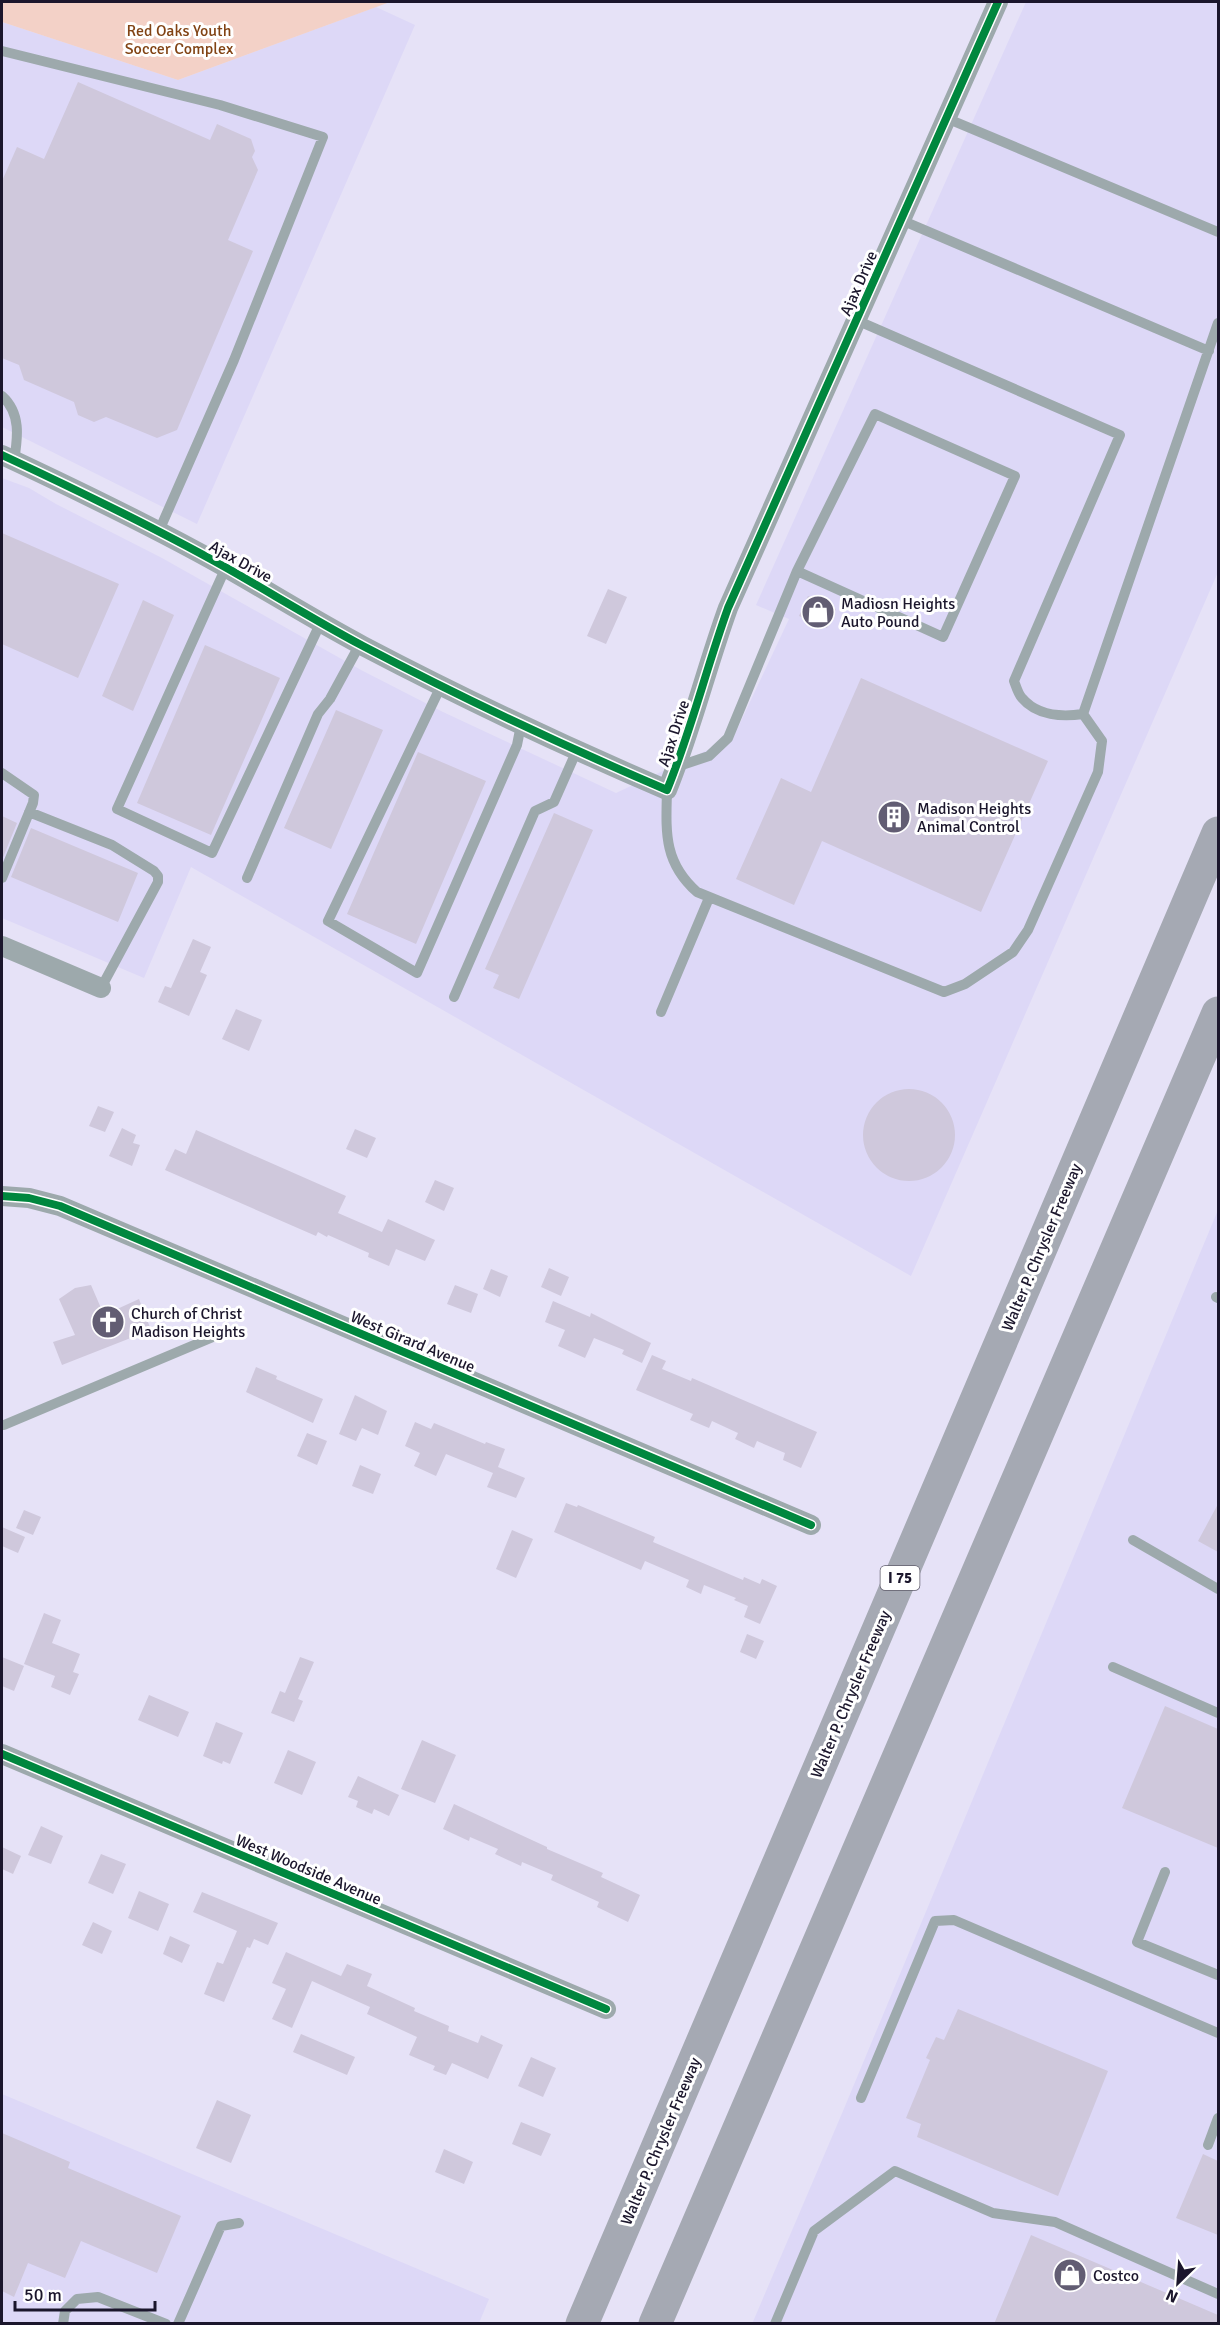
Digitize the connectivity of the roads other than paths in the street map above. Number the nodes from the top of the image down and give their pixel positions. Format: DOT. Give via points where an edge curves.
graph roads {
  1 [pos="999,2"];
  2 [pos="2,51"];
  3 [pos="946,118"];
  4 [pos="901,220"];
  5 [pos="1218,232"];
  6 [pos="856,320"];
  7 [pos="1218,323"];
  8 [pos="1209,351"];
  9 [pos="2,396"];
  10 [pos="5,458"];
  11 [pos="159,531"];
  12 [pos="226,567"];
  13 [pos="797,571"];
  14 [pos="321,622"];
  15 [pos="360,644"];
  16 [pos="441,686"];
  17 [pos="1083,714"];
  18 [pos="521,724"];
  19 [pos="577,750"];
  20 [pos="676,767"];
  21 [pos="2,773"];
  22 [pos="667,790"];
  23 [pos="29,812"];
  24 [pos="1218,833"];
  25 [pos="2,878"];
  26 [pos="247,878"];
  27 [pos="709,898"];
  28 [pos="2,946"];
  29 [pos="102,988"];
  30 [pos="454,997"];
  31 [pos="661,1012"];
  32 [pos="1218,1013"];
  33 [pos="2,1196"];
  34 [pos="213,1337"];
  35 [pos="4,1425"];
  36 [pos="811,1525"];
  37 [pos="1133,1540"];
  38 [pos="1218,1588"];
  39 [pos="1113,1667"];
  40 [pos="1218,1713"];
  41 [pos="2,1754"];
  42 [pos="1165,1872"];
  43 [pos="1218,1975"];
  44 [pos="606,2009"];
  45 [pos="1218,2033"];
  46 [pos="861,2098"];
  47 [pos="1218,2118"];
  48 [pos="1208,2145"];
  49 [pos="239,2223"];
  50 [pos="1218,2294"];
  51 [pos="63,2324"];
  52 [pos="166,2324"];
  53 [pos="178,2324"];
  54 [pos="582,2324"];
  55 [pos="655,2324"];
  56 [pos="775,2324"];
  1 -- 3 [label="street, Ajax Drive"];
  2 -- 11 [label="lane" via="220,105 323,137 234,360"];
  3 -- 4 [label="street, Ajax Drive"];
  3 -- 5 [label="lane"];
  4 -- 6 [label="street, Ajax Drive"];
  4 -- 8 [label="lane"];
  6 -- 17 [label="lane" via="1120,435 1014,681 1021,698 1036,709 1061,717"];
  6 -- 20 [label="street, Ajax Drive" via="728,608"];
  7 -- 8 [label="lane"];
  8 -- 17 [label="lane"];
  9 -- 10 [label="lane" via="9,402 17,422 18,440"];
  10 -- 11 [label="street, Ajax Drive"];
  11 -- 12 [label="street, Ajax Drive"];
  12 -- 14 [label="street, Ajax Drive"];
  12 -- 14 [label="lane" via="117,809 212,854"];
  13 -- 13 [label="lane" via="943,637 1015,476 875,414"];
  13 -- 20 [label="lane" via="728,738 709,756"];
  14 -- 15 [label="street, Ajax Drive"];
  15 -- 16 [label="street, Ajax Drive"];
  15 -- 26 [label="lane" via="318,714"];
  16 -- 18 [label="street, Ajax Drive"];
  16 -- 18 [label="lane" via="328,921 417,973 517,745"];
  17 -- 27 [label="lane" via="1102,741 1098,772 1028,930 1013,952 965,984 944,992"];
  18 -- 19 [label="street, Ajax Drive"];
  19 -- 22 [label="street, Ajax Drive"];
  19 -- 30 [label="lane" via="554,802 535,812"];
  20 -- 22 [label="street, Ajax Drive"];
  21 -- 23 [label="lane" via="34,795"];
  22 -- 27 [label="lane" via="666,836 678,871 697,892"];
  23 -- 25 [label="lane"];
  23 -- 29 [label="lane" via="112,845 158,876"];
  24 -- 54 [label="highway, Walter P. Chrysler Freeway / I 75"];
  27 -- 31 [label="lane"];
  28 -- 29 [label="street"];
  32 -- 55 [label="highway"];
  33 -- 36 [label="street, West Girard Avenue" via="60,1206"];
  34 -- 35 [label="lane"];
  37 -- 38 [label="lane"];
  39 -- 40 [label="lane"];
  41 -- 44 [label="street, West Woodside Avenue"];
  42 -- 43 [label="lane" via="1137,1941"];
  45 -- 46 [label="lane" via="954,1920 935,1921"];
  47 -- 48 [label="lane"];
  49 -- 53 [label="lane" via="221,2226"];
  50 -- 56 [label="lane" via="1055,2222 993,2213 895,2171 814,2231"];
  51 -- 52 [label="lane" via="65,2311 76,2299 98,2297"];
}
